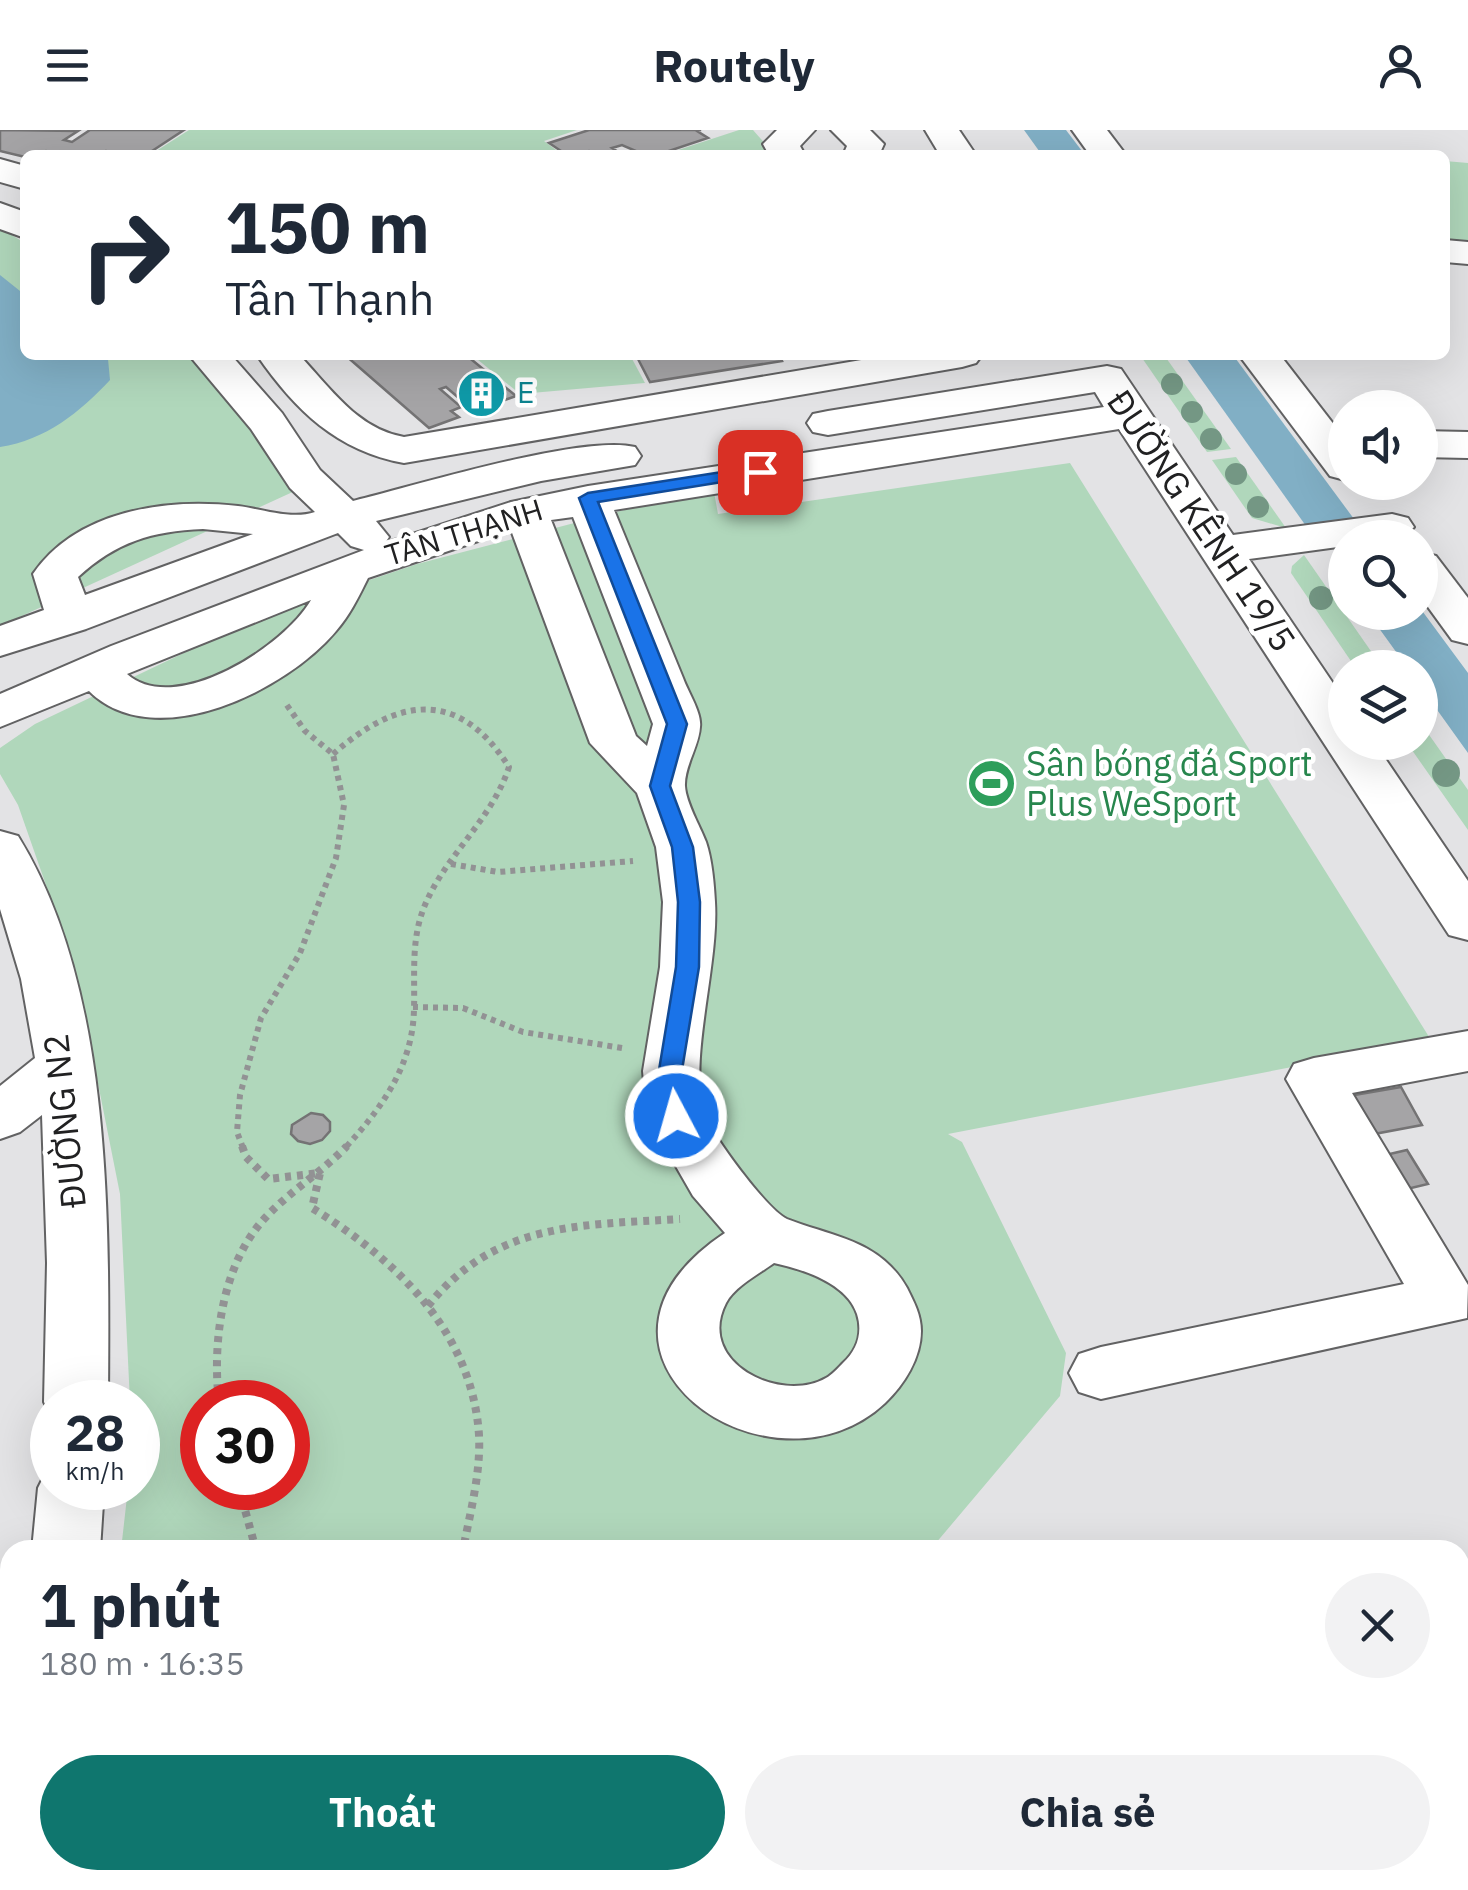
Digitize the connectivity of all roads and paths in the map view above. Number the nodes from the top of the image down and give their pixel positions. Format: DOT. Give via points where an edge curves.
graph roads {
  1 [pos="798,130"];
  2 [pos="848,130"];
  3 [pos="1088,130"];
  4 [pos="784,150"];
  5 [pos="863,150"];
  6 [pos="1104,150"];
  7 [pos="213,360"];
  8 [pos="282,360"];
  9 [pos="932,360"];
  10 [pos="1263,360"];
  11 [pos="1099,367"];
  12 [pos="616,413"];
  13 [pos="1131,415"];
  14 [pos="784,430"];
  15 [pos="1328,438"];
  16 [pos="1438,445"];
  17 [pos="1468,446"];
  18 [pos="588,498"];
  19 [pos="526,511"];
  20 [pos="325,523"];
  21 [pos="1328,537"];
  22 [pos="1220,550"];
  23 [pos="368,562"];
  24 [pos="1438,590"];
  25 [pos="70,619"];
  26 [pos="1468,630"];
  27 [pos="0,642"];
  28 [pos="95,670"];
  29 [pos="264,671"];
  30 [pos="0,712"];
  31 [pos="1328,712"];
  32 [pos="333,754"];
  33 [pos="1360,760"];
  34 [pos="660,786"];
  35 [pos="0,848"];
  36 [pos="684,856"];
  37 [pos="450,864"];
  38 [pos="1468,922"];
  39 [pos="413,1008"];
  40 [pos="1468,1051"];
  41 [pos="672,1054"];
  42 [pos="63,1066"];
  43 [pos="0,1118"];
  44 [pos="320,1172"];
  45 [pos="755,1226"];
  46 [pos="428,1306"];
  47 [pos="1101,1373"];
  48 [pos="76,1380"];
  49 [pos="214,1380"];
  50 [pos="69,1510"];
  51 [pos="244,1510"];
  52 [pos="67,1540"];
  53 [pos="253,1540"];
  54 [pos="464,1540"];
  1 -- 4 [label="street" via="781,144"];
  2 -- 5 [label="street" via="866,144"];
  3 -- 6 [label="street"];
  7 -- 20 [label="street" via="266,422"];
  8 -- 12 [label="street" via="354,436 384,449 422,449"];
  9 -- 12 [label="street"];
  10 -- 15 [label="street"];
  11 -- 13 [label="street, ĐƯỜNG KÊNH 19/5"];
  11 -- 14 [label="street"];
  12 -- 20 [label="street, TÂN THẠNH" via="637,453 541,468"];
  13 -- 18 [label="street, TÂN THẠNH"];
  13 -- 22 [label="street, ĐƯỜNG KÊNH 19/5"];
  16 -- 17 [label="street"];
  18 -- 19 [label="street, TÂN THẠNH"];
  18 -- 34 [label="street" via="677,724"];
  19 -- 23 [label="street, TÂN THẠNH"];
  19 -- 34 [label="street" via="614,743"];
  20 -- 23 [label="street"];
  20 -- 25 [label="street, TÂN THẠNH"];
  20 -- 25 [label="street" via="172,514 106,534 76,551 55,574"];
  21 -- 22 [label="street"];
  22 -- 31 [label="street, ĐƯỜNG KÊNH 19/5"];
  23 -- 28 [label="street, TÂN THẠNH"];
  23 -- 29 [label="street" via="322,621"];
  24 -- 26 [label="street"];
  25 -- 27 [label="street, TÂN THẠNH"];
  28 -- 29 [label="street" via="124,696 162,703 194,699"];
  28 -- 30 [label="street, TÂN THẠNH"];
  29 -- 32 [label="path" via="305,731"];
  32 -- 37 [label="path" via="366,725 403,712 447,713 492,739 509,767 506,780"];
  32 -- 44 [label="path" via="344,806 336,858 300,954 261,1018 237,1132 246,1157 268,1179"];
  33 -- 38 [label="street, ĐƯỜNG KÊNH 19/5"];
  34 -- 36 [label="street"];
  35 -- 42 [label="street, ĐƯỜNG N2" via="43,958"];
  36 -- 37 [label="path" via="498,872"];
  36 -- 41 [label="street" via="688,967"];
  37 -- 39 [label="path" via="424,906 417,932"];
  39 -- 41 [label="path" via="463,1008 524,1032"];
  39 -- 44 [label="path" via="405,1064 373,1119"];
  40 -- 47 [label="street" via="1314,1079 1445,1300"];
  41 -- 45 [label="street" via="676,1116 714,1180"];
  42 -- 43 [label="street"];
  42 -- 48 [label="street, ĐƯỜNG N2" via="79,1253"];
  44 -- 46 [label="path" via="312,1208 378,1251"];
  44 -- 49 [label="path" via="260,1223 236,1270 222,1315"];
  45 -- 46 [label="path" via="563,1228 485,1251 442,1282"];
  46 -- 54 [label="path" via="468,1376 479,1435"];
  50 -- 52 [label="street"];
  51 -- 53 [label="path"];
}
